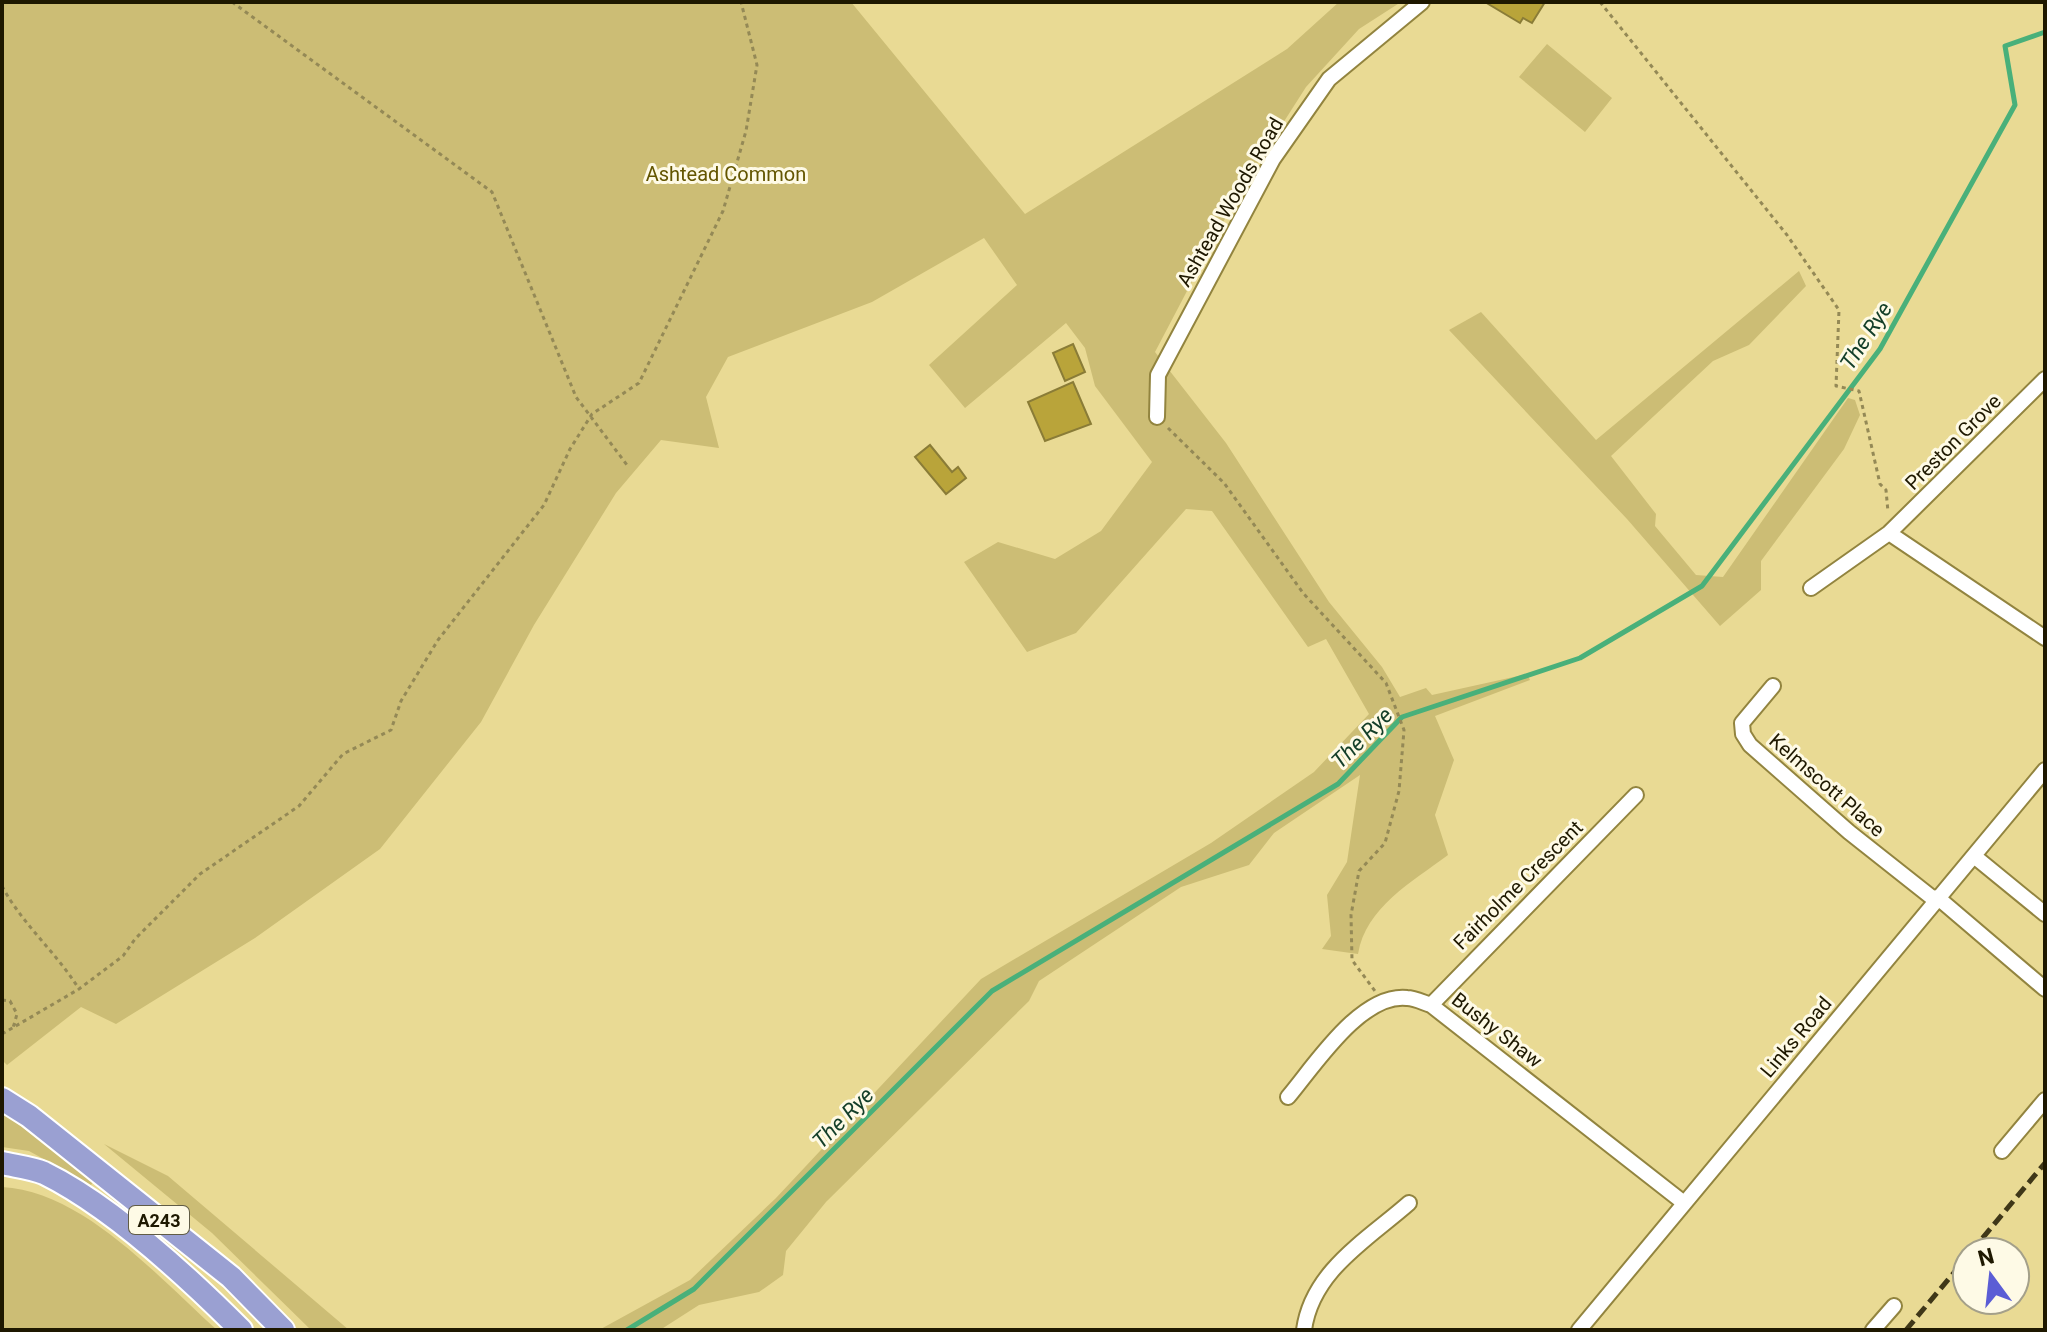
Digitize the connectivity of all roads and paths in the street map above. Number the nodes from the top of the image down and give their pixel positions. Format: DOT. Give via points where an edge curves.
graph roads {
  1 [pos="232,2"];
  2 [pos="741,2"];
  3 [pos="1422,2"];
  4 [pos="1600,2"];
  5 [pos="2045,379"];
  6 [pos="592,414"];
  7 [pos="1157,417"];
  8 [pos="627,465"];
  9 [pos="1889,533"];
  10 [pos="1811,588"];
  11 [pos="2045,638"];
  12 [pos="1773,686"];
  13 [pos="2045,770"];
  14 [pos="1636,795"];
  15 [pos="1974,856"];
  16 [pos="2,886"];
  17 [pos="1936,898"];
  18 [pos="2045,914"];
  19 [pos="79,989"];
  20 [pos="2045,989"];
  21 [pos="1388,999"];
  22 [pos="2,1000"];
  23 [pos="1431,1005"];
  24 [pos="13,1028"];
  25 [pos="2,1034"];
  26 [pos="2,1085"];
  27 [pos="1288,1097"];
  28 [pos="2,1099"];
  29 [pos="2045,1100"];
  30 [pos="29,1116"];
  31 [pos="2002,1151"];
  32 [pos="2,1163"];
  33 [pos="1409,1203"];
  34 [pos="1684,1203"];
  35 [pos="1894,1306"];
  36 [pos="241,1330"];
  37 [pos="283,1330"];
  38 [pos="1304,1330"];
  39 [pos="1579,1330"];
  40 [pos="1873,1330"];
  1 -- 6 [label="path" via="492,192 576,397"];
  2 -- 6 [label="path" via="757,65 746,131 723,211 639,383"];
  3 -- 7 [label="street, Ashtead Woods Road" via="1329,79 1273,159 1158,375"];
  4 -- 9 [label="path" via="1787,235 1839,310 1836,386 1859,391 1880,484 1886,490"];
  5 -- 9 [label="street, Preston Grove"];
  6 -- 8 [label="path"];
  6 -- 19 [label="path" via="544,505 438,640 401,701 391,730 343,754 299,806 200,874 123,956"];
  7 -- 21 [label="path" via="1224,483 1303,593 1386,683 1404,730 1399,791 1385,843 1359,871 1351,915 1352,960"];
  9 -- 10 [label="street, Preston Grove"];
  9 -- 11 [label="street"];
  12 -- 17 [label="street, Kelmscott Place" via="1742,723 1750,745 1849,832"];
  13 -- 15 [label="street, Links Road"];
  14 -- 23 [label="street, Fairholme Crescent"];
  15 -- 17 [label="street, Links Road"];
  15 -- 18 [label="street"];
  16 -- 19 [label="path" via="13,908"];
  17 -- 20 [label="street"];
  17 -- 34 [label="street, Links Road"];
  19 -- 24 [label="path"];
  21 -- 23 [label="street, Bushy Shaw"];
  21 -- 27 [label="street" via="1358,1016"];
  22 -- 24 [label="path" via="10,1001 17,1014"];
  23 -- 34 [label="street, Bushy Shaw"];
  24 -- 25 [label="path"];
  26 -- 30 [label="highway"];
  28 -- 30 [label="highway, A243"];
  29 -- 31 [label="street"];
  30 -- 37 [label="highway, A243" via="231,1277"];
  32 -- 36 [label="highway, A243" via="41,1172 79,1194 202,1291"];
  33 -- 38 [label="street" via="1332,1267 1310,1304"];
  34 -- 39 [label="street, Links Road"];
  35 -- 40 [label="street"];
}
